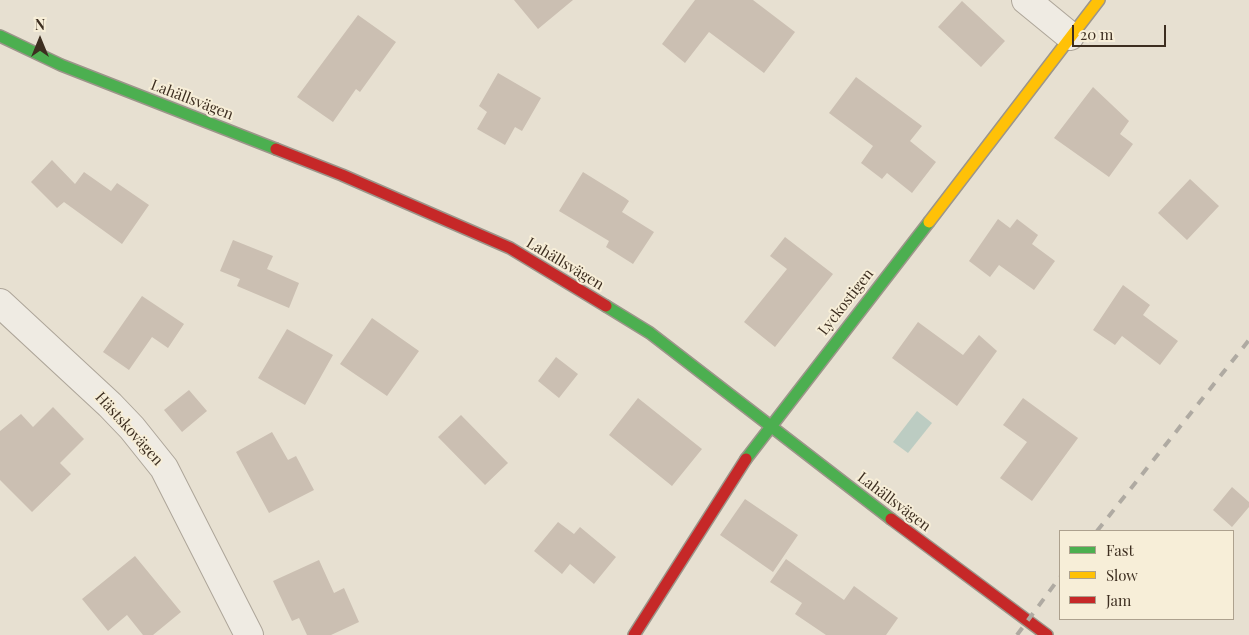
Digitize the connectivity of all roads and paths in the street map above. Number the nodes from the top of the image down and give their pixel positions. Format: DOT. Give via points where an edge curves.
graph roads {
  1 [pos="1026,0"];
  2 [pos="1099,0"];
  3 [pos="0,36"];
  4 [pos="1070,36"];
  5 [pos="0,303"];
  6 [pos="770,424"];
  7 [pos="249,635"];
  8 [pos="634,635"];
  9 [pos="1047,635"];
  1 -- 4 [label="street"];
  2 -- 4 [label="street, Lyckostigen"];
  3 -- 6 [label="street, Lahällsvägen" via="61,65 342,175 510,248 650,333"];
  4 -- 6 [label="street, Lyckostigen" via="1049,68"];
  5 -- 7 [label="street, Hästskovägen" via="110,405 164,468"];
  6 -- 8 [label="street, Lyckostigen"];
  6 -- 9 [label="street, Lahällsvägen" via="816,464"];
}
